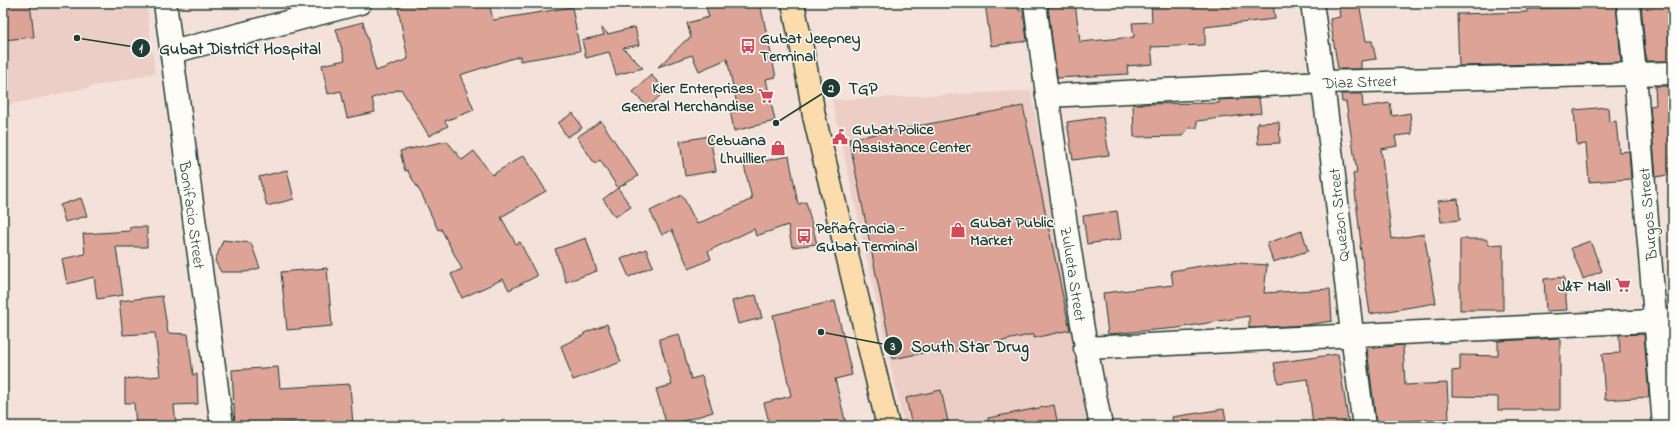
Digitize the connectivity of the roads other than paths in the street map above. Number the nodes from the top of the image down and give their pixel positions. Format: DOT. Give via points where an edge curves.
graph roads {
  1 [pos="165,3"];
  2 [pos="360,3"];
  3 [pos="793,3"];
  4 [pos="1035,3"];
  5 [pos="1312,3"];
  6 [pos="1628,3"];
  7 [pos="172,52"];
  8 [pos="1673,73"];
  9 [pos="1635,74"];
  10 [pos="1324,82"];
  11 [pos="1047,96"];
  12 [pos="1664,320"];
  13 [pos="1351,336"];
  14 [pos="1085,348"];
  15 [pos="222,426"];
  16 [pos="888,426"];
  17 [pos="1101,426"];
  18 [pos="1364,426"];
  19 [pos="1664,426"];
  1 -- 7 [label="street, Bonifacio Street"];
  2 -- 7 [label="street"];
  3 -- 16 [label="main road" via="814,116"];
  4 -- 11 [label="street, Zulueta Street"];
  5 -- 10 [label="street, Quezon Street"];
  6 -- 9 [label="street, Burgos Street"];
  7 -- 15 [label="street, Bonifacio Street"];
  8 -- 9 [label="street, Diaz Street"];
  9 -- 10 [label="street, Diaz Street"];
  9 -- 12 [label="street, Burgos Street"];
  10 -- 11 [label="street, Diaz Street"];
  10 -- 13 [label="street, Quezon Street"];
  11 -- 14 [label="street, Zulueta Street"];
  12 -- 13 [label="street"];
  12 -- 19 [label="street, Burgos Street"];
  13 -- 14 [label="street"];
  13 -- 18 [label="street, Quezon Street"];
  14 -- 17 [label="street, Zulueta Street"];
}
